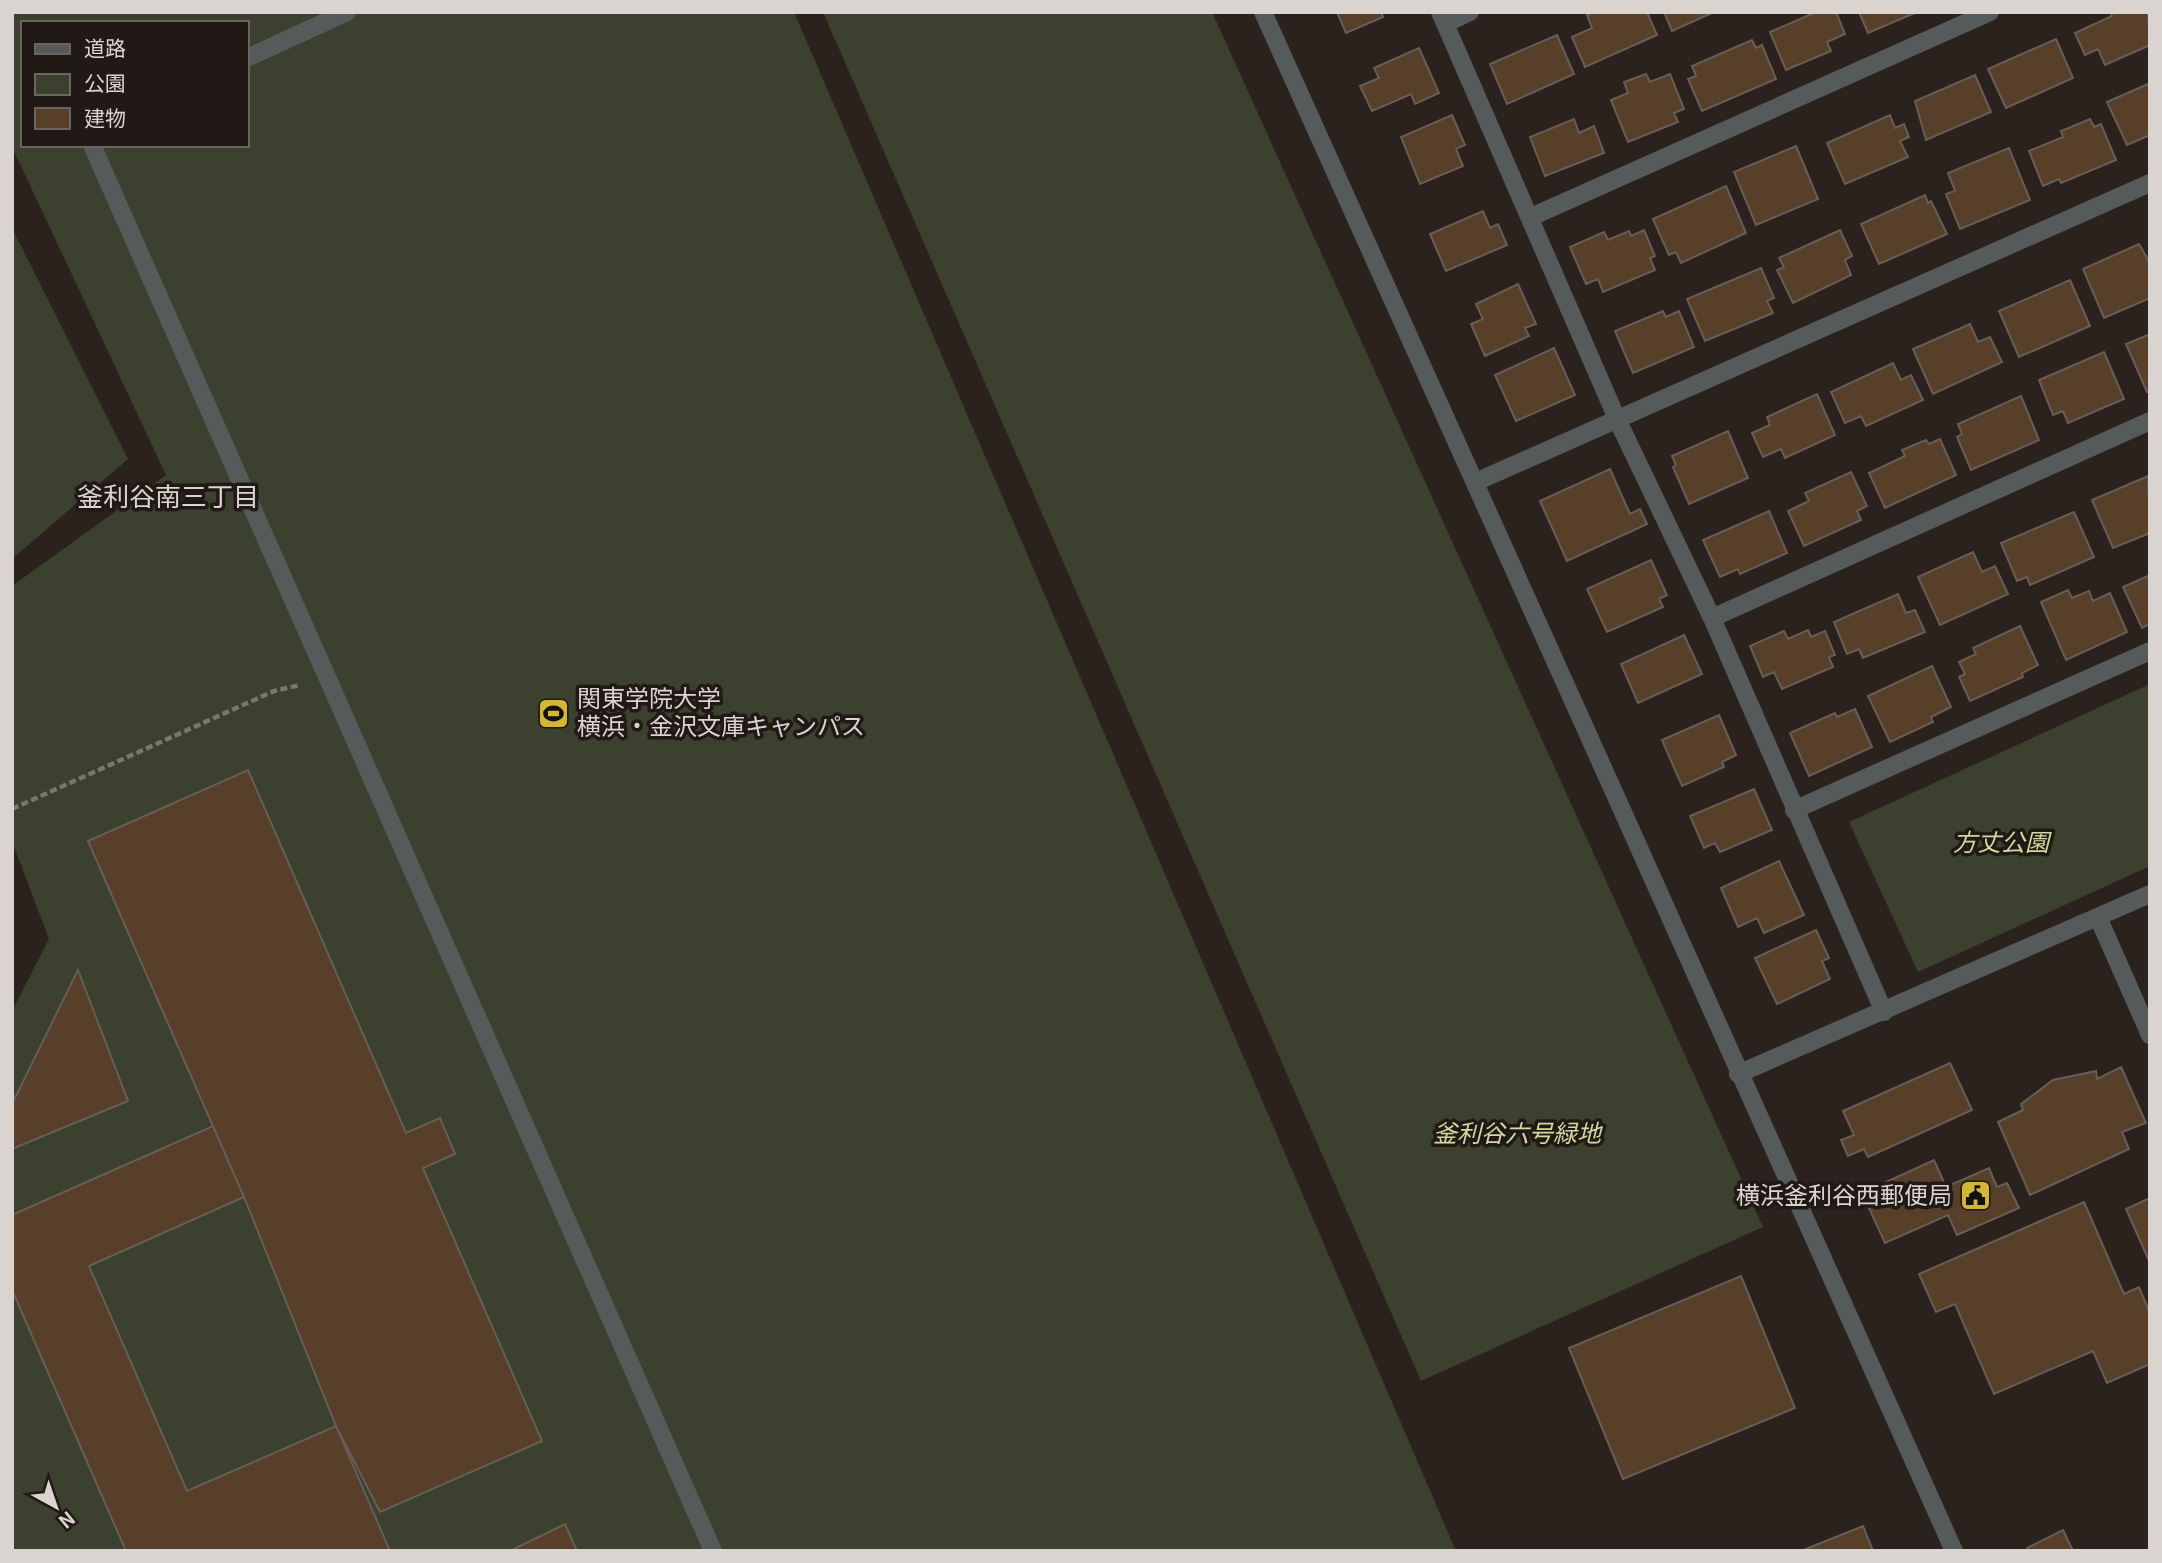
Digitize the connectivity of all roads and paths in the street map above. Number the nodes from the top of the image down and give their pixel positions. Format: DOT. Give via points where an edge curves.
graph roads {
  1 [pos="347,12"];
  2 [pos="1263,12"];
  3 [pos="1470,12"];
  4 [pos="1990,12"];
  5 [pos="1442,18"];
  6 [pos="248,58"];
  7 [pos="94,147"];
  8 [pos="2150,183"];
  9 [pos="1531,217"];
  10 [pos="1618,421"];
  11 [pos="2150,421"];
  12 [pos="1478,481"];
  13 [pos="1712,618"];
  14 [pos="2150,651"];
  15 [pos="328,678"];
  16 [pos="12,809"];
  17 [pos="1794,810"];
  18 [pos="2150,894"];
  19 [pos="2098,917"];
  20 [pos="1884,1012"];
  21 [pos="2150,1035"];
  22 [pos="1738,1074"];
  23 [pos="713,1551"];
  24 [pos="1954,1551"];
  1 -- 6 [label="street"];
  2 -- 12 [label="street"];
  3 -- 5 [label="street"];
  4 -- 9 [label="street"];
  5 -- 9 [label="street"];
  7 -- 15 [label="street"];
  8 -- 10 [label="street"];
  9 -- 10 [label="street"];
  10 -- 12 [label="street"];
  10 -- 13 [label="street"];
  11 -- 13 [label="street"];
  12 -- 22 [label="street"];
  13 -- 17 [label="street"];
  14 -- 17 [label="street"];
  15 -- 16 [label="path" via="274,691"];
  15 -- 23 [label="street"];
  17 -- 20 [label="street"];
  18 -- 19 [label="street"];
  19 -- 20 [label="street"];
  19 -- 21 [label="street"];
  20 -- 22 [label="street"];
  22 -- 24 [label="street"];
}
